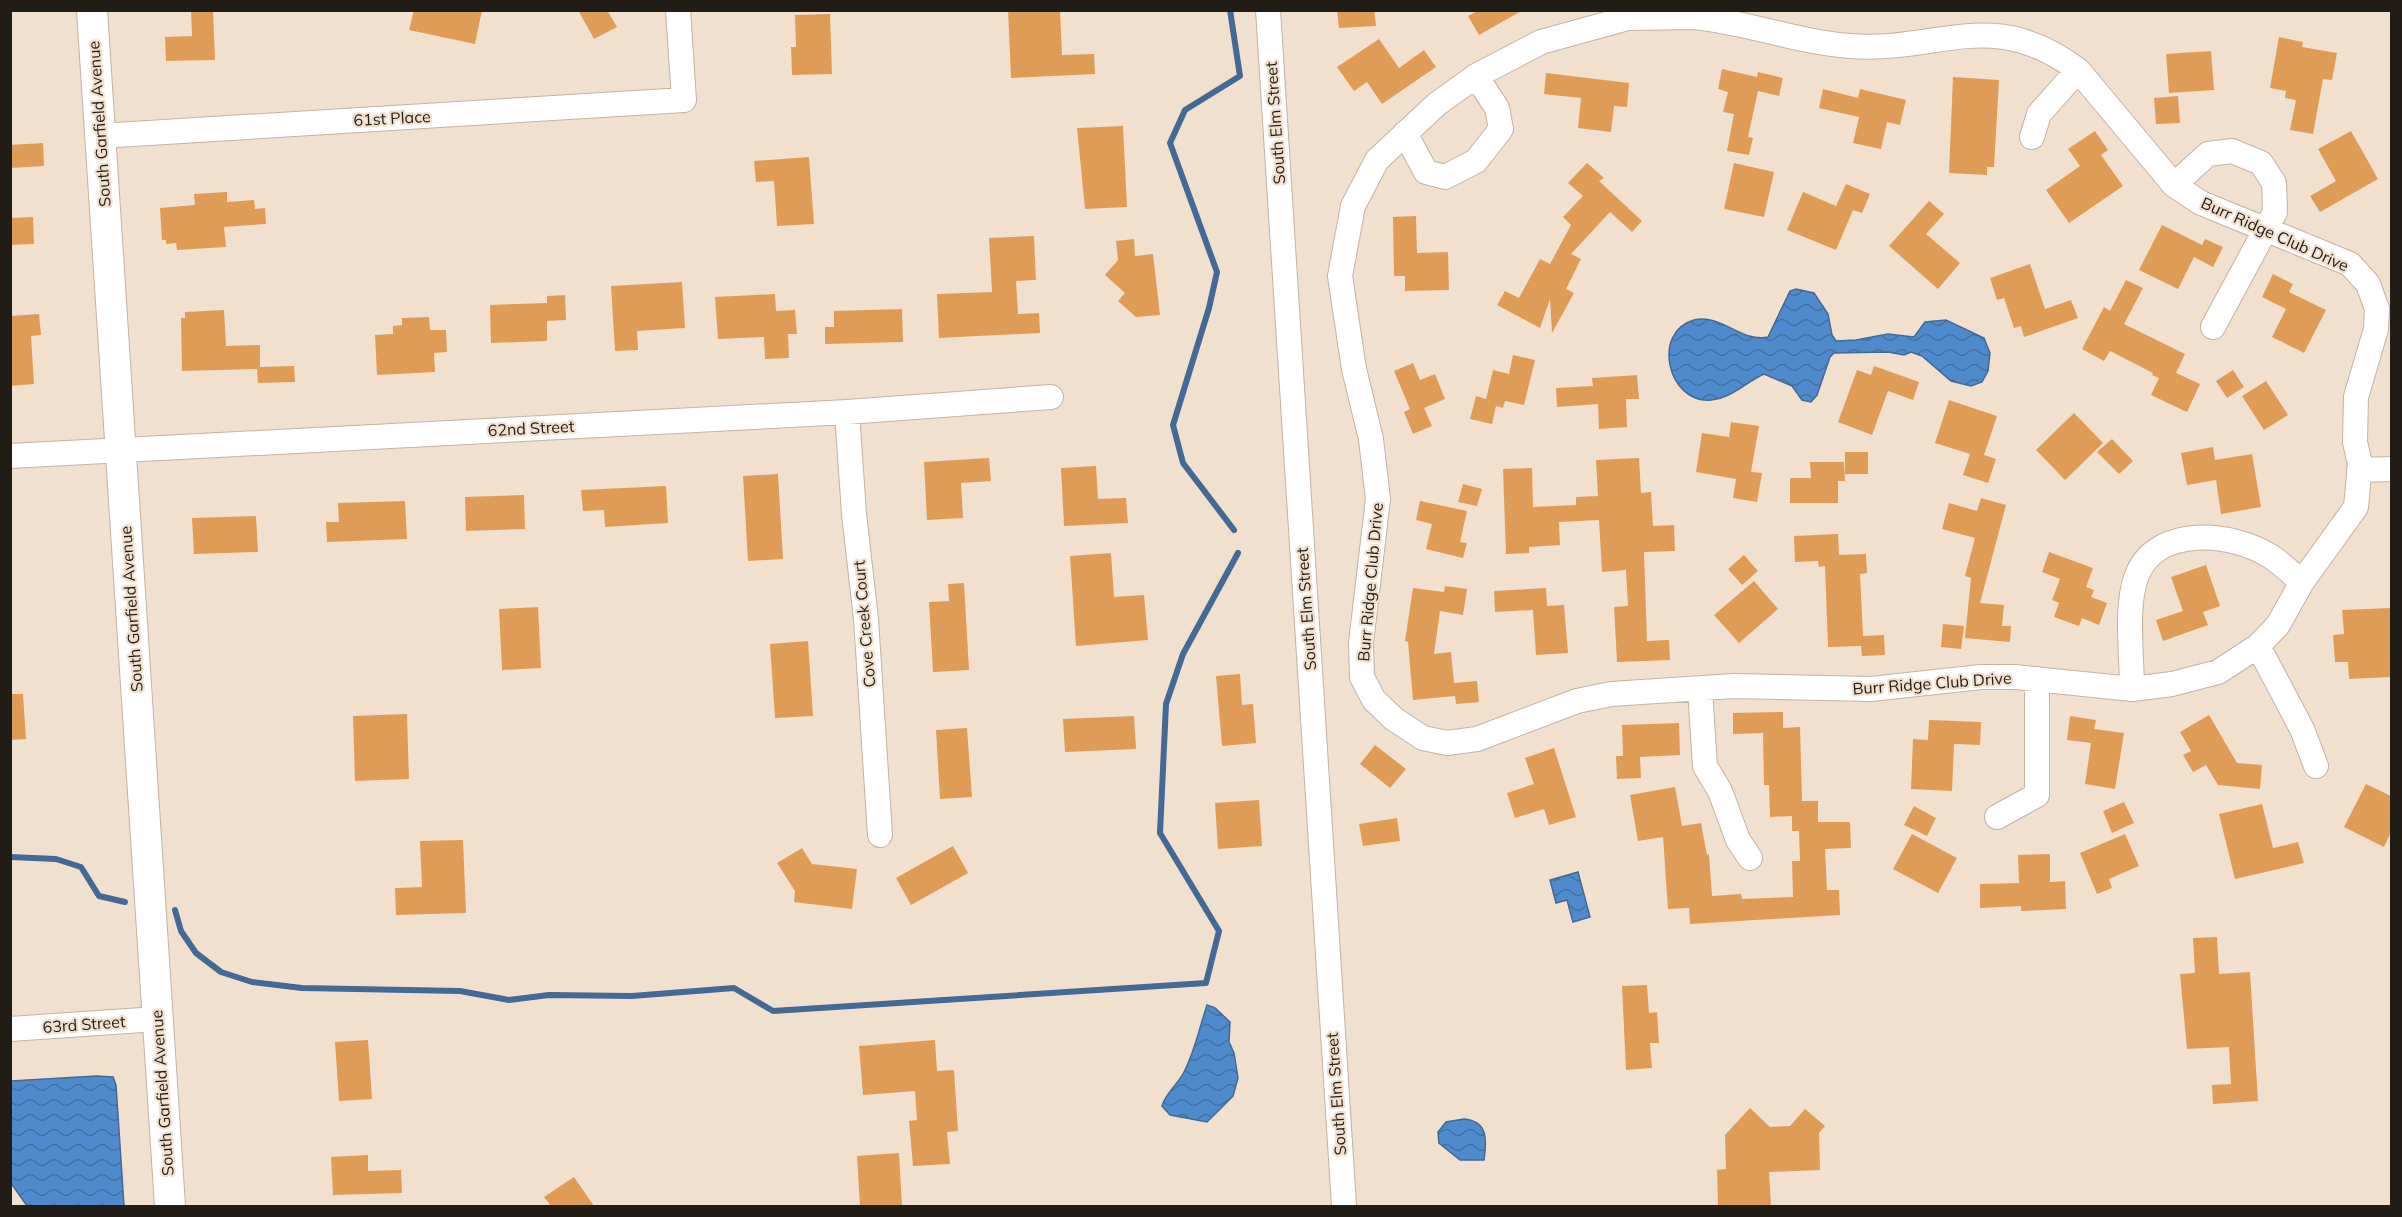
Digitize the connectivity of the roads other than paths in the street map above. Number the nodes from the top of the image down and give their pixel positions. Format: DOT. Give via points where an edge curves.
graph roads {
  1 [pos="92,10"];
  2 [pos="678,10"];
  3 [pos="1268,10"];
  4 [pos="2078,70"];
  5 [pos="1476,76"];
  6 [pos="1405,133"];
  7 [pos="100,136"];
  8 [pos="2032,137"];
  9 [pos="2174,185"];
  10 [pos="2264,230"];
  11 [pos="2213,327"];
  12 [pos="1051,397"];
  13 [pos="847,412"];
  14 [pos="120,449"];
  15 [pos="10,456"];
  16 [pos="2391,469"];
  17 [pos="2359,470"];
  18 [pos="2302,582"];
  19 [pos="2258,646"];
  20 [pos="2037,679"];
  21 [pos="2132,689"];
  22 [pos="1700,690"];
  23 [pos="2316,766"];
  24 [pos="1997,817"];
  25 [pos="880,836"];
  26 [pos="1750,858"];
  27 [pos="157,1019"];
  28 [pos="10,1029"];
  29 [pos="170,1206"];
  30 [pos="1344,1206"];
  1 -- 7 [label="street, South Garfield Avenue"];
  2 -- 7 [label="street, 61st Place" via="684,100"];
  3 -- 30 [label="street, South Elm Street"];
  4 -- 5 [label="street, Burr Ridge Club Drive" via="2044,50 1993,34 1852,46 1694,17 1628,18 1580,30 1541,42"];
  4 -- 8 [label="street" via="2039,114"];
  4 -- 9 [label="street, Burr Ridge Club Drive"];
  5 -- 6 [label="street, Burr Ridge Club Drive"];
  5 -- 6 [label="street" via="1497,108 1501,129 1476,161 1445,177 1426,172"];
  6 -- 22 [label="street, Burr Ridge Club Drive" via="1377,160 1353,206 1340,276 1350,350 1377,478 1374,541 1361,643 1362,677 1374,700 1423,738 1447,743 1477,739 1577,701 1611,694"];
  7 -- 14 [label="street, South Garfield Avenue"];
  9 -- 10 [label="street, Burr Ridge Club Drive" via="2201,203"];
  9 -- 10 [label="street" via="2208,154 2232,151 2262,163 2274,183 2275,212"];
  10 -- 11 [label="street"];
  10 -- 17 [label="street, Burr Ridge Club Drive" via="2349,264 2368,284 2377,309 2376,329 2356,397"];
  12 -- 13 [label="street, 62nd Street"];
  13 -- 14 [label="street, 62nd Street"];
  13 -- 25 [label="street, Cove Creek Court"];
  14 -- 15 [label="street, 62nd Street"];
  14 -- 27 [label="street, South Garfield Avenue"];
  16 -- 17 [label="street"];
  17 -- 18 [label="street, Burr Ridge Club Drive" via="2356,507"];
  18 -- 19 [label="street, Burr Ridge Club Drive" via="2278,625"];
  18 -- 21 [label="street" via="2269,556 2232,540 2199,537 2165,545 2146,557 2136,577 2132,599"];
  19 -- 21 [label="street, Burr Ridge Club Drive" via="2218,672"];
  19 -- 23 [label="street" via="2302,729"];
  20 -- 21 [label="street, Burr Ridge Club Drive"];
  20 -- 22 [label="street, Burr Ridge Club Drive" via="1981,677 1871,689 1734,686"];
  20 -- 24 [label="street" via="2037,795"];
  22 -- 26 [label="street" via="1705,766"];
  27 -- 28 [label="street, 63rd Street"];
  27 -- 29 [label="street, South Garfield Avenue"];
}
